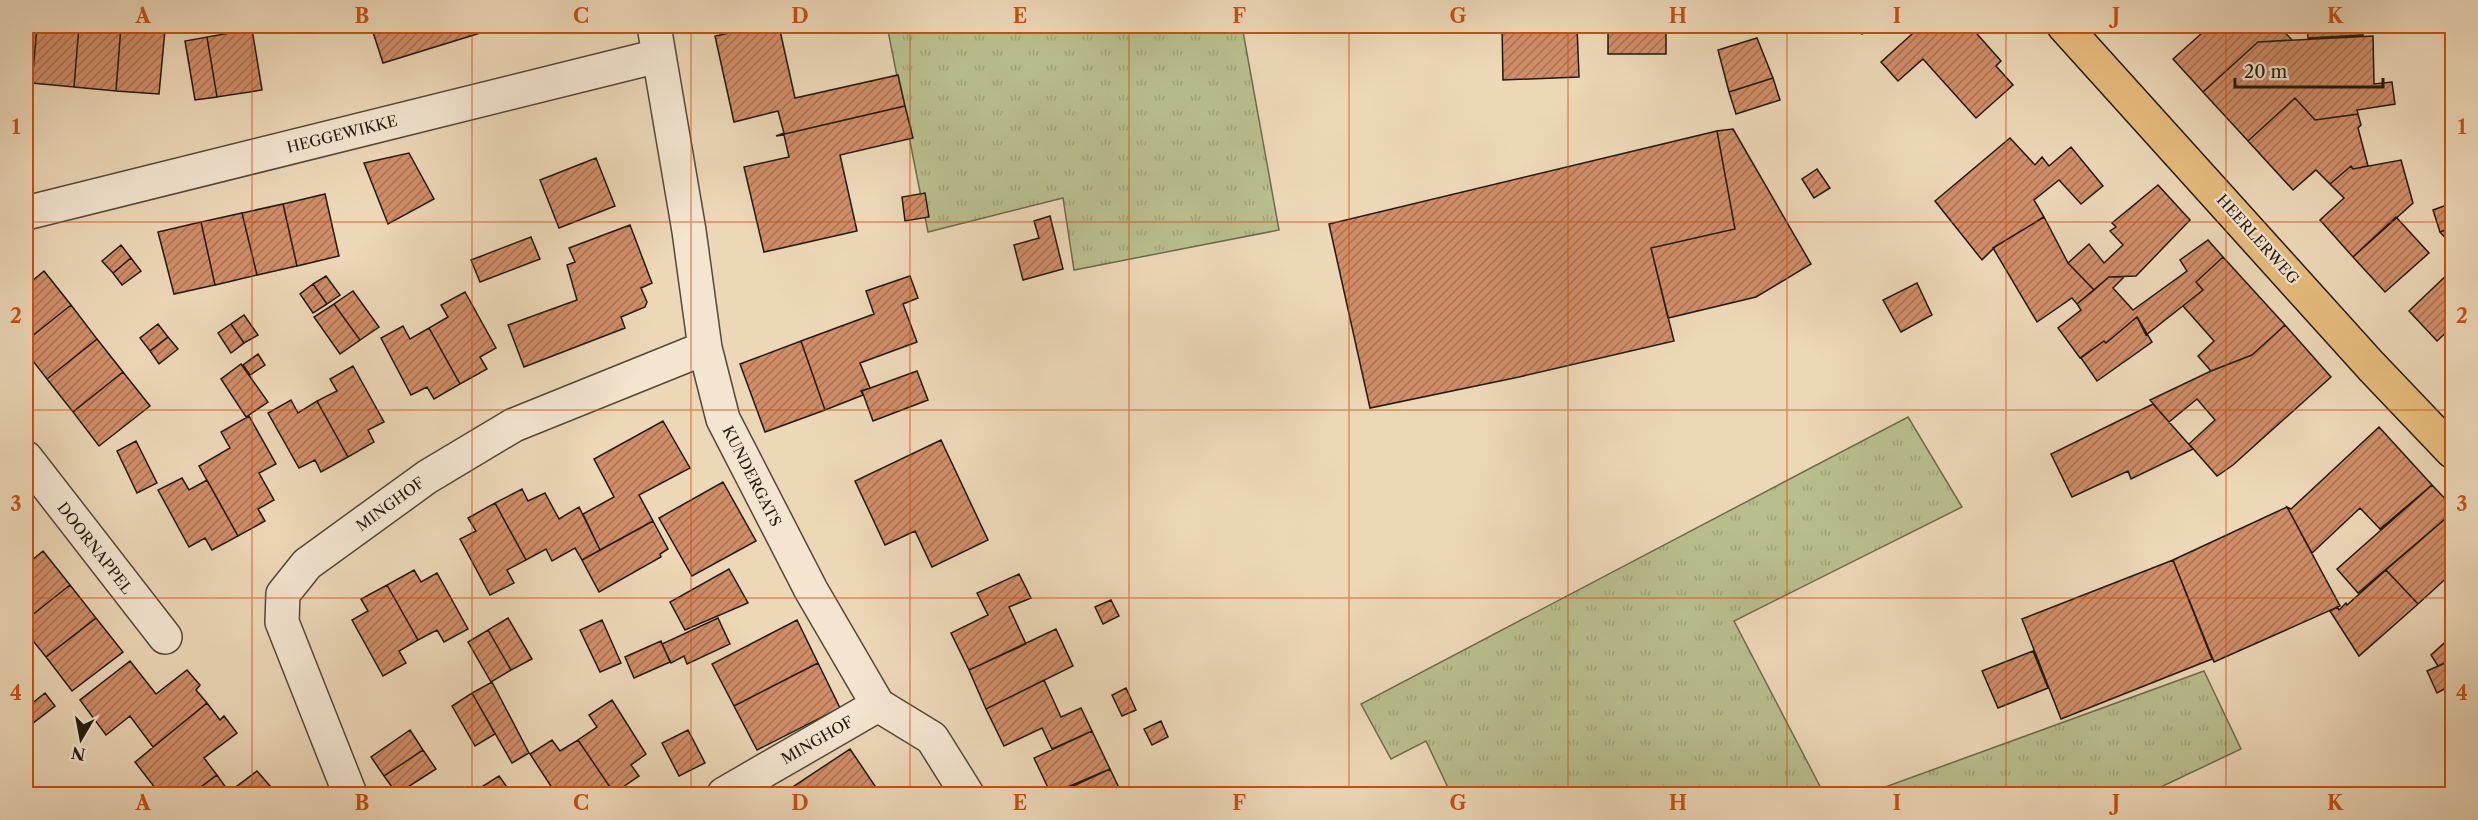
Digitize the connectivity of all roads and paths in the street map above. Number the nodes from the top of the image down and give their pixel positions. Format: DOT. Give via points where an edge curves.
graph roads {
  1 [pos="2064,26"];
  2 [pos="656,41"];
  3 [pos="26,213"];
  4 [pos="705,348"];
  5 [pos="2452,451"];
  6 [pos="26,458"];
  7 [pos="165,637"];
  8 [pos="878,705"];
  9 [pos="350,795"];
  10 [pos="724,795"];
  11 [pos="967,795"];
  1 -- 5 [label="main road, HEERLERWEG"];
  2 -- 3 [label="street, HEGGEWIKKE"];
  2 -- 4 [label="street, KUNDERGATS"];
  4 -- 8 [label="street, KUNDERGATS" via="723,418 811,590"];
  4 -- 9 [label="street, MINGHOF" via="514,425 427,477 334,544 307,564 283,594 282,622"];
  6 -- 7 [label="street, DOORNAPPEL"];
  8 -- 10 [label="street, MINGHOF"];
  8 -- 11 [label="street, KUNDERGATS" via="932,738"];
}
